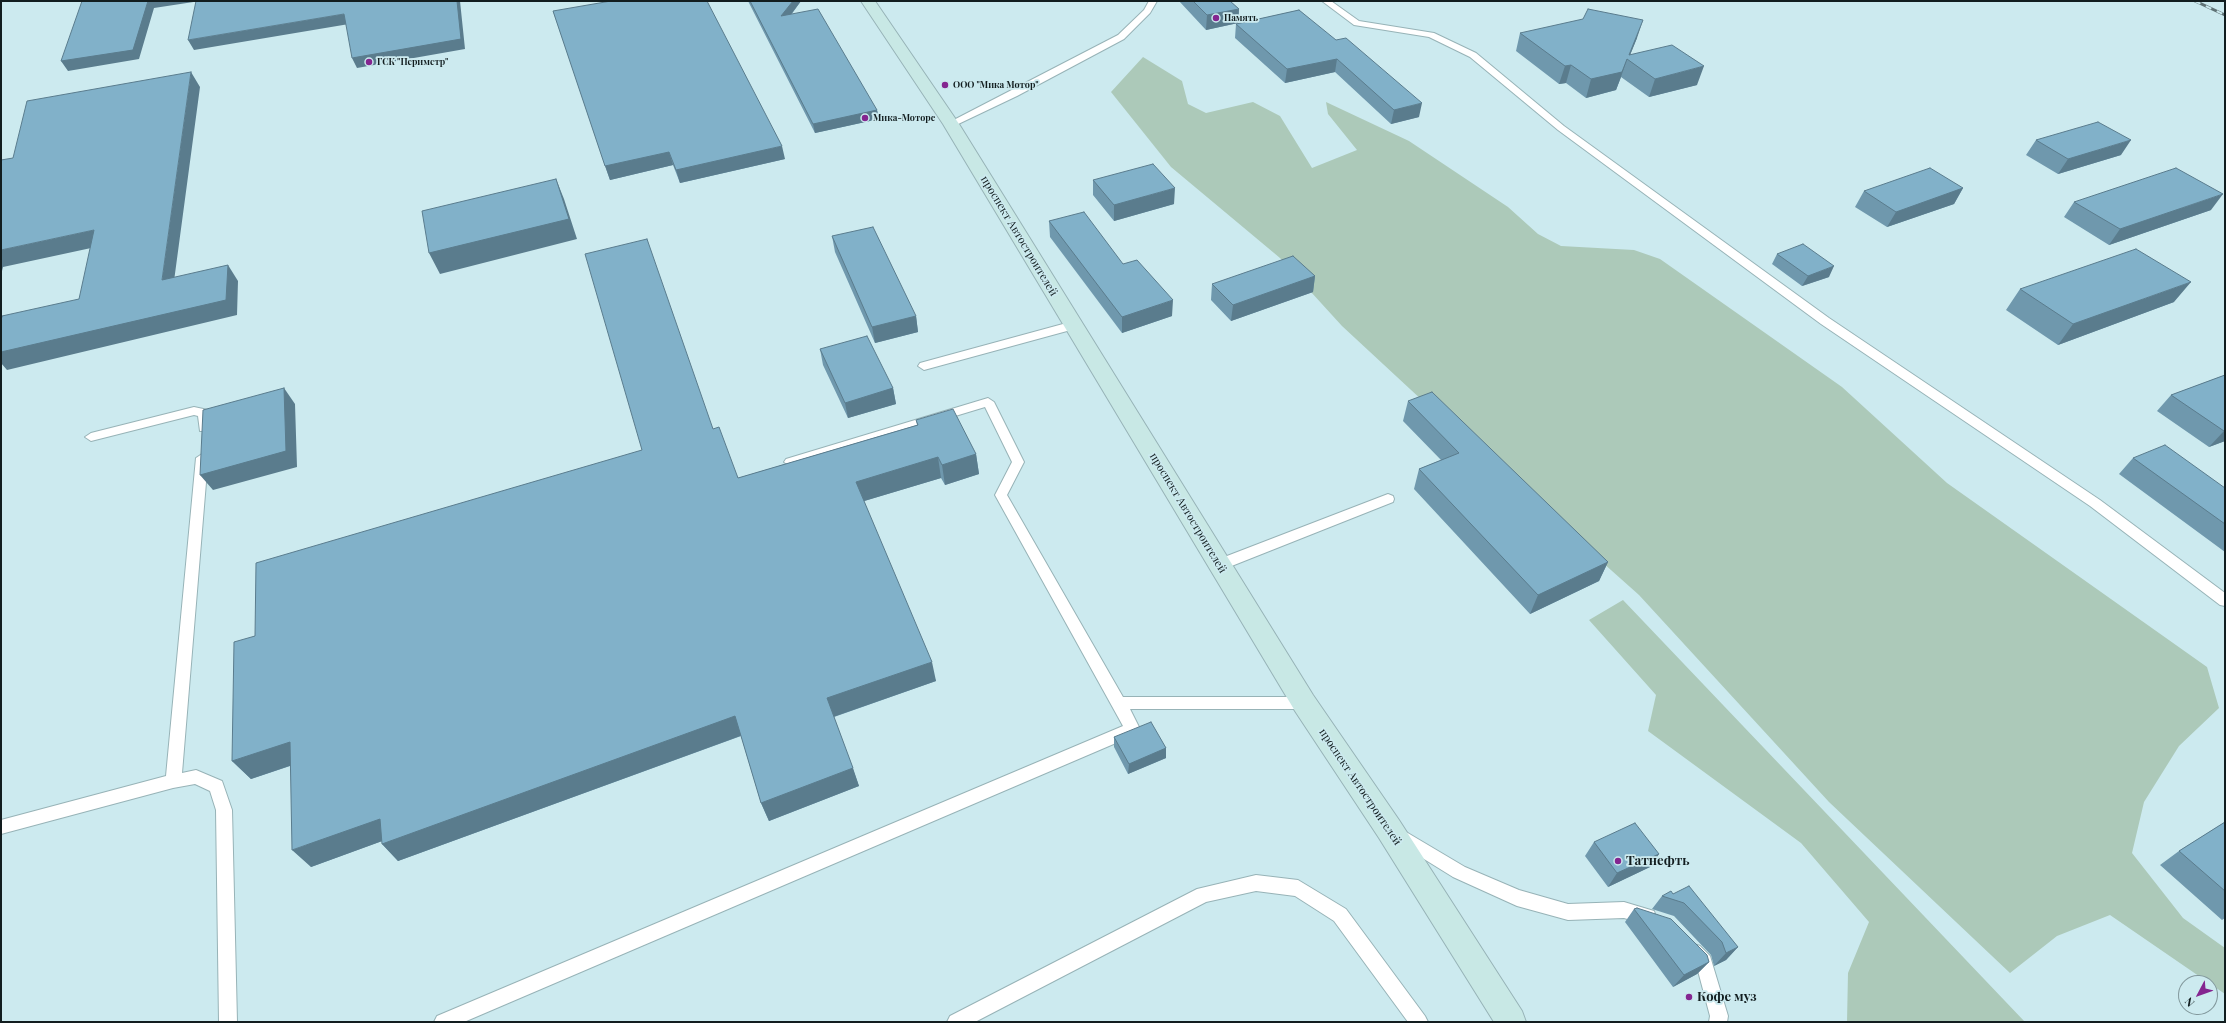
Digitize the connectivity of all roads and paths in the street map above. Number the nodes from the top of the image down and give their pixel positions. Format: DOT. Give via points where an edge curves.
graph roads {
  1 [pos="868,1"];
  2 [pos="1152,1"];
  3 [pos="1326,1"];
  4 [pos="951,124"];
  5 [pos="1074,325"];
  6 [pos="924,366"];
  7 [pos="91,437"];
  8 [pos="790,462"];
  9 [pos="1388,499"];
  10 [pos="1219,565"];
  11 [pos="2225,601"];
  12 [pos="1119,703"];
  13 [pos="1304,703"];
  14 [pos="173,781"];
  15 [pos="1,827"];
  16 [pos="1389,829"];
  17 [pos="1666,923"];
  18 [pos="1682,940"];
  19 [pos="1414,1021"];
  20 [pos="228,1022"];
  21 [pos="442,1022"];
  22 [pos="956,1022"];
  23 [pos="1511,1022"];
  24 [pos="1718,1022"];
  1 -- 4 [label="main road, проспект Автостроителей"];
  2 -- 4 [label="lane" via="1147,11 1121,37"];
  3 -- 11 [label="lane" via="1357,23 1431,35 1473,55 1561,128 1825,321 2095,504"];
  4 -- 5 [label="main road, проспект Автостроителей"];
  5 -- 6 [label="lane"];
  5 -- 10 [label="main road, проспект Автостроителей"];
  7 -- 14 [label="lane" via="194,411 204,413"];
  8 -- 12 [label="lane" via="988,402 1018,462 1001,495"];
  9 -- 10 [label="lane"];
  10 -- 13 [label="main road, проспект Автостроителей"];
  12 -- 13 [label="lane"];
  12 -- 21 [label="lane" via="1132,729"];
  13 -- 16 [label="main road, проспект Автостроителей"];
  14 -- 15 [label="lane"];
  14 -- 20 [label="lane" via="196,777 216,786 224,810"];
  16 -- 17 [label="lane" via="1459,872 1517,898 1568,912 1624,910"];
  16 -- 23 [label="main road, проспект Автостроителей"];
  18 -- 24 [label="lane" via="1704,962 1719,1016"];
  19 -- 22 [label="lane" via="1340,915 1298,888 1256,883 1203,895"];
}
